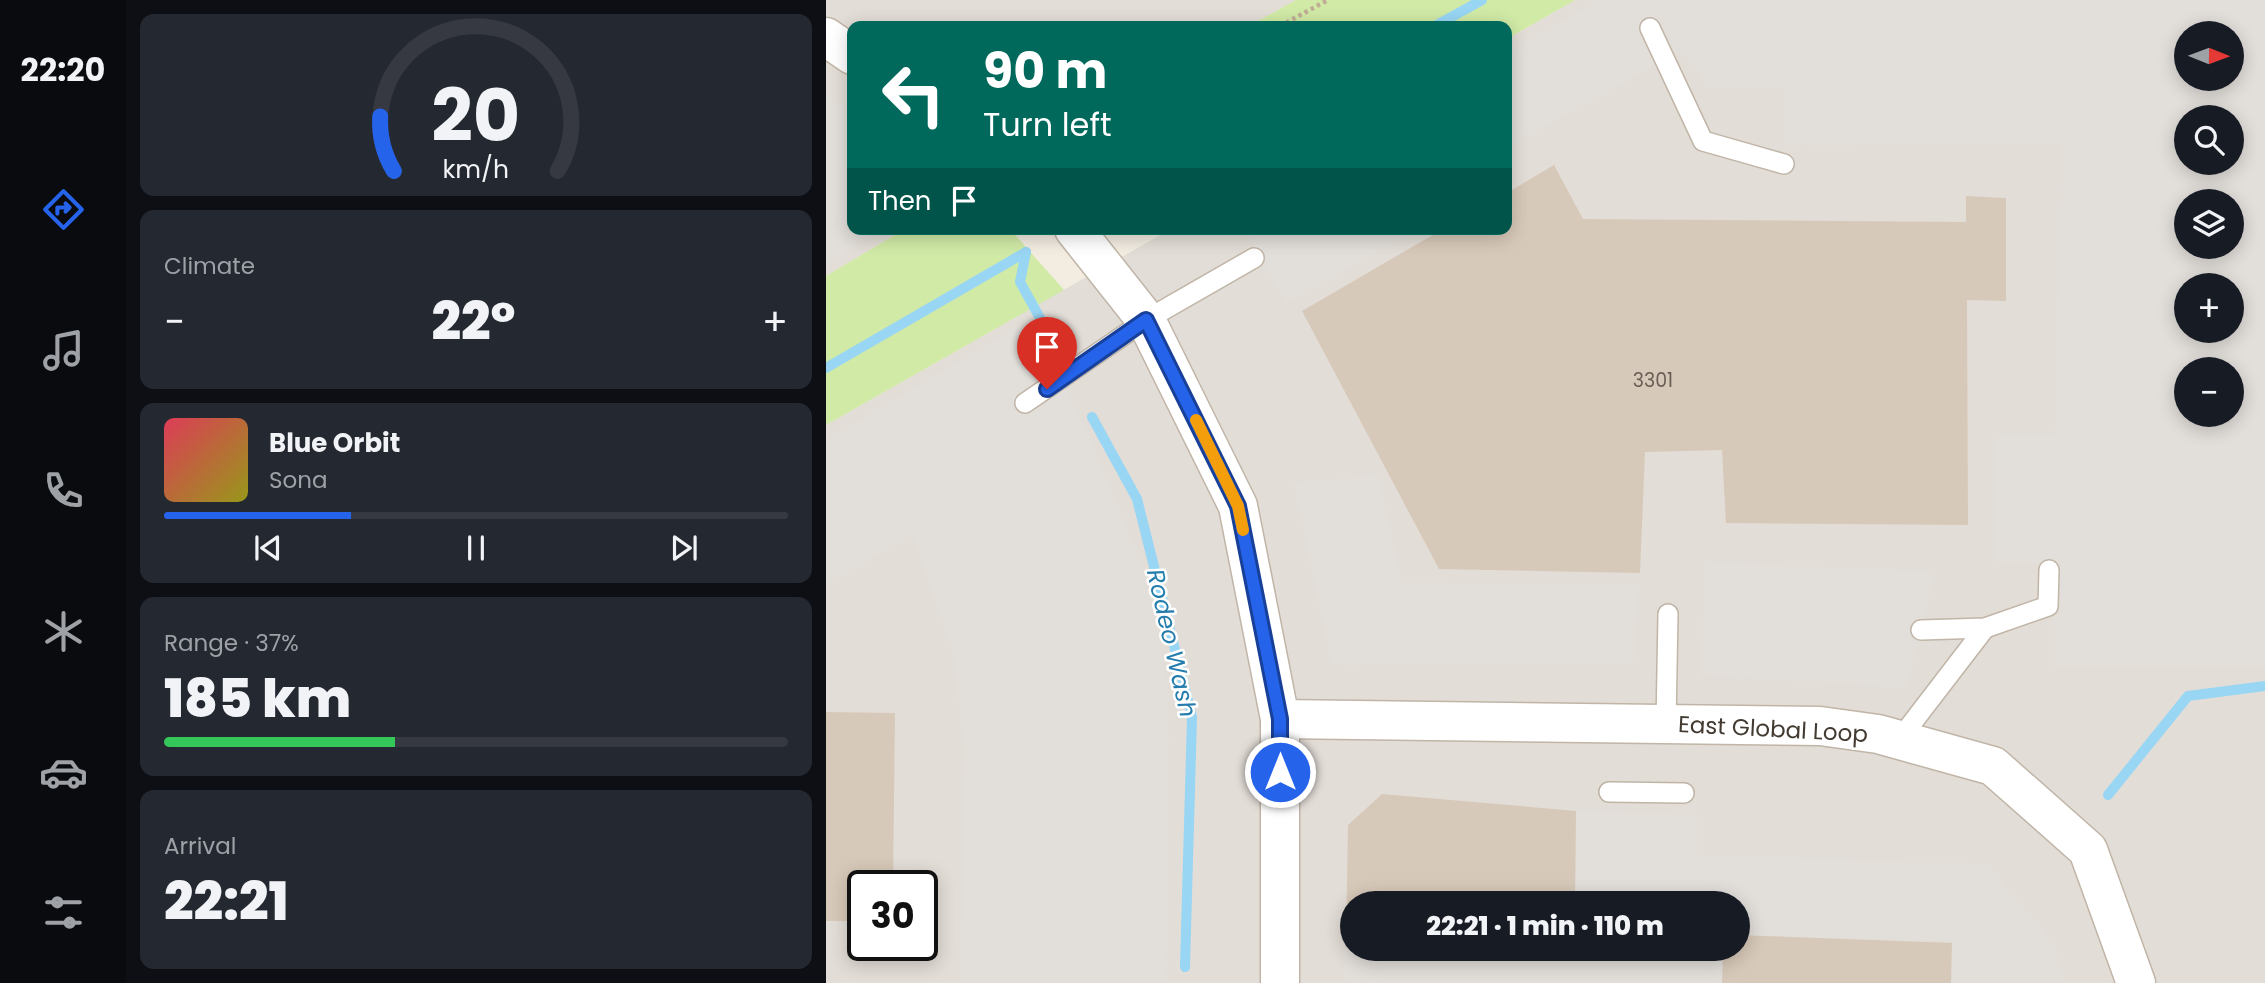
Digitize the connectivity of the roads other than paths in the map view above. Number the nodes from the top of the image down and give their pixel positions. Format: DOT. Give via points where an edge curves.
graph roads {
  1 [pos="1650,28"];
  2 [pos="826,37"];
  3 [pos="847,52"];
  4 [pos="1784,164"];
  5 [pos="1079,235"];
  6 [pos="1254,258"];
  7 [pos="1146,320"];
  8 [pos="1025,403"];
  9 [pos="2049,570"];
  10 [pos="1668,614"];
  11 [pos="1985,628"];
  12 [pos="1921,630"];
  13 [pos="1280,719"];
  14 [pos="1666,724"];
  15 [pos="1899,740"];
  16 [pos="1609,792"];
  17 [pos="1684,793"];
  18 [pos="1280,983"];
  19 [pos="2136,983"];
  1 -- 4 [label="lane" via="1703,141"];
  2 -- 3 [label="street"];
  5 -- 7 [label="street"];
  6 -- 7 [label="lane"];
  7 -- 8 [label="lane"];
  7 -- 13 [label="street" via="1238,506"];
  9 -- 11 [label="lane" via="2048,606"];
  10 -- 14 [label="lane"];
  11 -- 12 [label="lane"];
  11 -- 15 [label="lane"];
  13 -- 14 [label="street, East Global Loop"];
  13 -- 18 [label="street"];
  14 -- 15 [label="street, East Global Loop" via="1820,726"];
  15 -- 19 [label="street, East Global Loop" via="1993,766 2088,850"];
  16 -- 17 [label="lane"];
}
